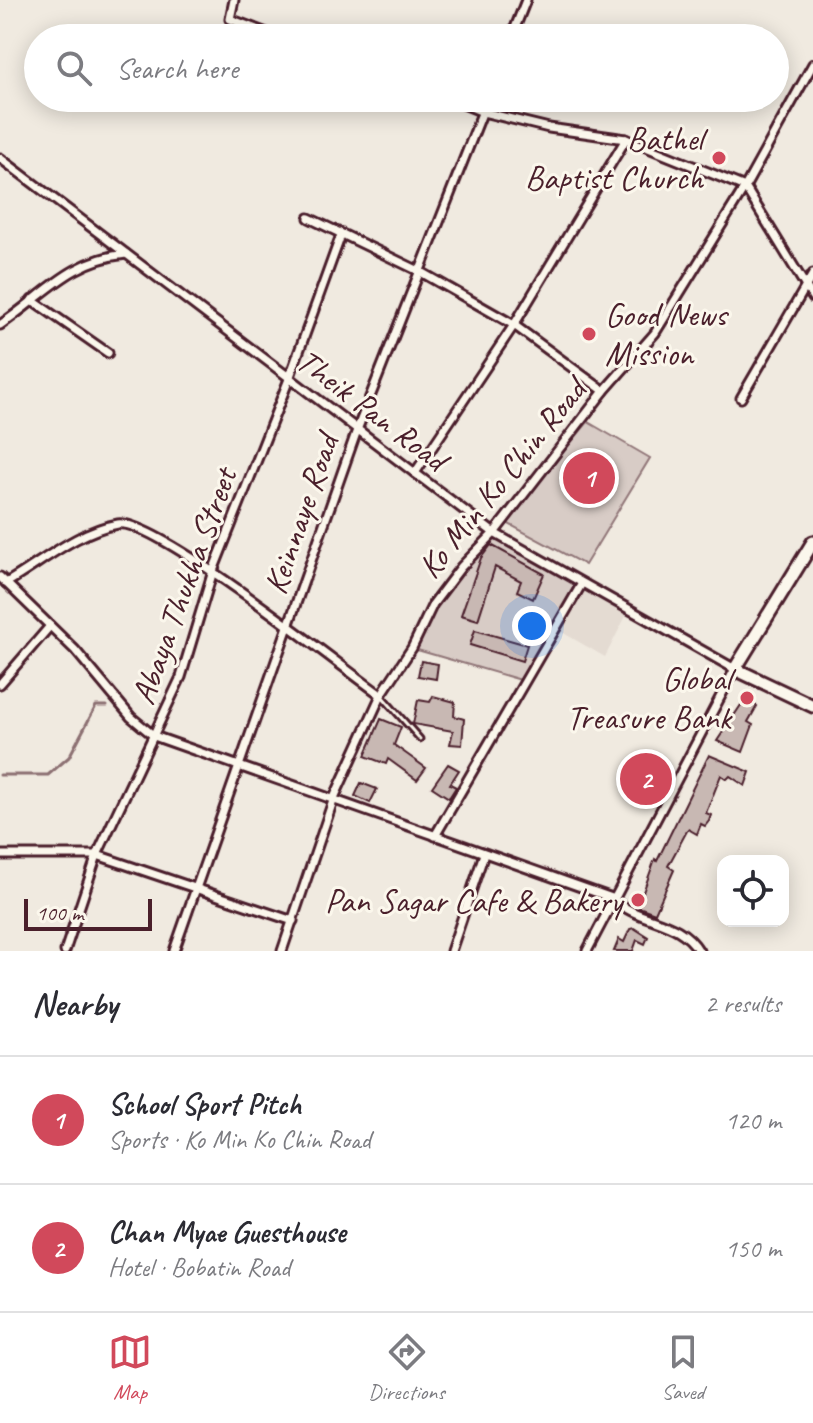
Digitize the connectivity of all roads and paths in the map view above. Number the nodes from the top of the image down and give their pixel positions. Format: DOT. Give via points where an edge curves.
graph roads {
  1 [pos="234,0"];
  2 [pos="526,0"];
  3 [pos="243,24"];
  4 [pos="517,24"];
  5 [pos="813,64"];
  6 [pos="789,107"];
  7 [pos="483,112"];
  8 [pos="786,112"];
  9 [pos="626,139"];
  10 [pos="0,158"];
  11 [pos="745,187"];
  12 [pos="309,218"];
  13 [pos="341,235"];
  14 [pos="126,254"];
  15 [pos="419,271"];
  16 [pos="813,274"];
  17 [pos="805,286"];
  18 [pos="813,298"];
  19 [pos="32,300"];
  20 [pos="0,325"];
  21 [pos="514,325"];
  22 [pos="108,353"];
  23 [pos="289,379"];
  24 [pos="604,391"];
  25 [pos="741,398"];
  26 [pos="357,430"];
  27 [pos="415,473"];
  28 [pos="494,533"];
  29 [pos="813,542"];
  30 [pos="213,571"];
  31 [pos="3,580"];
  32 [pos="581,585"];
  33 [pos="50,626"];
  34 [pos="288,629"];
  35 [pos="735,669"];
  36 [pos="0,684"];
  37 [pos="381,695"];
  38 [pos="813,706"];
  39 [pos="154,736"];
  40 [pos="420,739"];
  41 [pos="239,767"];
  42 [pos="334,798"];
  43 [pos="435,836"];
  44 [pos="484,854"];
  45 [pos="0,855"];
  46 [pos="97,855"];
  47 [pos="195,886"];
  48 [pos="612,898"];
  49 [pos="293,921"];
  50 [pos="65,951"];
  51 [pos="174,951"];
  52 [pos="282,951"];
  53 [pos="451,951"];
  54 [pos="587,951"];
  55 [pos="699,951"];
  1 -- 3 [label="street" via="230,19"];
  2 -- 4 [label="street"];
  5 -- 6 [label="street, Ko Min Ko Chin Road"];
  7 -- 9 [label="street"];
  7 -- 15 [label="street, Keinnaye Road"];
  8 -- 11 [label="street, Ko Min Ko Chin Road"];
  9 -- 11 [label="street"];
  9 -- 21 [label="street"];
  10 -- 14 [label="street, Theik Pan Road"];
  11 -- 17 [label="street"];
  11 -- 24 [label="street, Ko Min Ko Chin Road" via="655,333"];
  12 -- 13 [label="street"];
  13 -- 15 [label="street"];
  13 -- 23 [label="street, Abaya Thukha Street"];
  14 -- 19 [label="street" via="85,263"];
  14 -- 23 [label="street, Theik Pan Road"];
  15 -- 21 [label="street"];
  15 -- 26 [label="street, Keinnaye Road"];
  16 -- 17 [label="street"];
  17 -- 18 [label="street"];
  17 -- 25 [label="street"];
  19 -- 20 [label="street"];
  19 -- 22 [label="street"];
  21 -- 24 [label="street"];
  21 -- 27 [label="street"];
  23 -- 26 [label="street, Theik Pan Road"];
  23 -- 30 [label="street, Abaya Thukha Street"];
  24 -- 28 [label="street, Ko Min Ko Chin Road"];
  26 -- 27 [label="street, Theik Pan Road"];
  26 -- 34 [label="street, Keinnaye Road"];
  27 -- 28 [label="street, Theik Pan Road"];
  28 -- 32 [label="street, Theik Pan Road"];
  28 -- 37 [label="street, Ko Min Ko Chin Road" via="433,604"];
  29 -- 35 [label="highway"];
  30 -- 31 [label="street" via="173,544 122,523 87,532"];
  30 -- 34 [label="street"];
  30 -- 39 [label="street, Abaya Thukha Street" via="181,677"];
  31 -- 33 [label="street"];
  32 -- 35 [label="street, Theik Pan Road"];
  32 -- 43 [label="street"];
  33 -- 36 [label="street"];
  33 -- 39 [label="street"];
  34 -- 37 [label="street"];
  34 -- 41 [label="street, Keinnaye Road"];
  35 -- 38 [label="highway"];
  35 -- 48 [label="street"];
  37 -- 40 [label="lane"];
  37 -- 42 [label="street, Ko Min Ko Chin Road"];
  39 -- 41 [label="street"];
  39 -- 46 [label="street, Abaya Thukha Street"];
  41 -- 42 [label="street"];
  41 -- 47 [label="street, Keinnaye Road"];
  42 -- 43 [label="street"];
  42 -- 49 [label="street, Ko Min Ko Chin Road"];
  43 -- 44 [label="street"];
  44 -- 48 [label="street"];
  44 -- 53 [label="street"];
  45 -- 46 [label="street"];
  46 -- 47 [label="street"];
  46 -- 50 [label="street, Abaya Thukha Street"];
  47 -- 49 [label="street"];
  47 -- 51 [label="street, Keinnaye Road"];
  48 -- 54 [label="street"];
  48 -- 55 [label="street" via="625,910 686,931"];
  49 -- 52 [label="street, Ko Min Ko Chin Road"];
}
